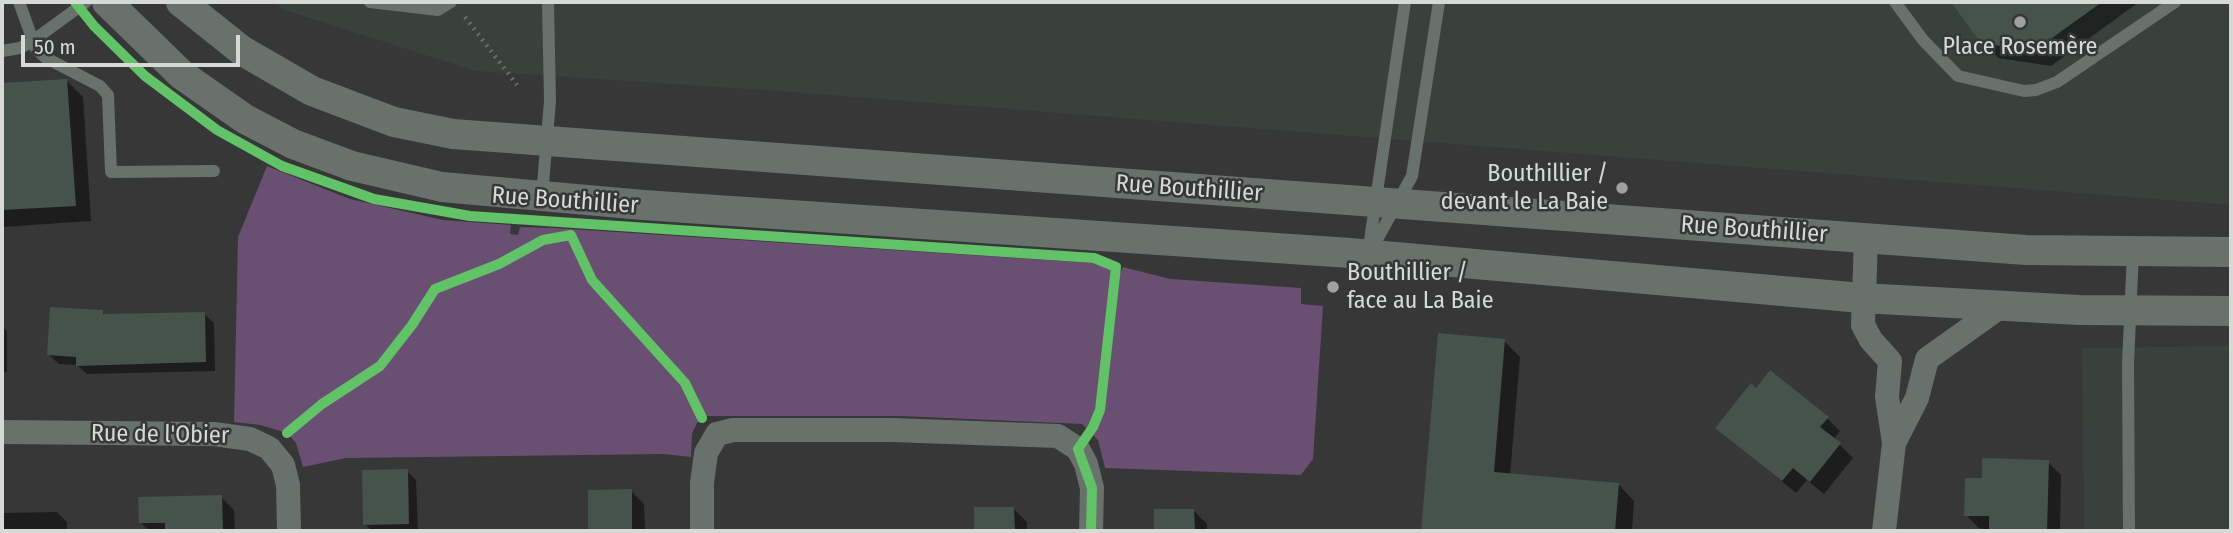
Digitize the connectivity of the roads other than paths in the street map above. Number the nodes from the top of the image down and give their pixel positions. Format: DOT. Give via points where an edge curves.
graph roads {
  1 [pos="19,2"];
  2 [pos="86,2"];
  3 [pos="107,2"];
  4 [pos="181,2"];
  5 [pos="370,2"];
  6 [pos="451,2"];
  7 [pos="548,2"];
  8 [pos="1405,2"];
  9 [pos="1439,2"];
  10 [pos="1895,2"];
  11 [pos="2175,2"];
  12 [pos="31,42"];
  13 [pos="2,51"];
  14 [pos="547,143"];
  15 [pos="214,171"];
  16 [pos="542,197"];
  17 [pos="1387,203"];
  18 [pos="1866,238"];
  19 [pos="2133,252"];
  20 [pos="2231,252"];
  21 [pos="1368,256"];
  22 [pos="1862,298"];
  23 [pos="2000,307"];
  24 [pos="2131,311"];
  25 [pos="2231,311"];
  26 [pos="1886,354"];
  27 [pos="1927,359"];
  28 [pos="2,432"];
  29 [pos="1894,443"];
  30 [pos="289,531"];
  31 [pos="702,531"];
  32 [pos="1091,531"];
  33 [pos="1884,531"];
  34 [pos="2129,531"];
  1 -- 12 [label="lane"];
  2 -- 12 [label="lane"];
  3 -- 16 [label="street, Rue Bouthillier" via="181,75 245,119 293,144 406,180"];
  4 -- 14 [label="street, Rue Bouthillier" via="263,64 341,104 424,129"];
  5 -- 6 [label="lane" via="438,10"];
  7 -- 14 [label="lane"];
  8 -- 17 [label="lane"];
  9 -- 17 [label="lane" via="1412,176"];
  10 -- 11 [label="lane" via="1958,76 2024,91 2057,82"];
  12 -- 13 [label="lane"];
  12 -- 15 [label="lane" via="46,58 100,86 108,95 111,172"];
  14 -- 16 [label="lane"];
  14 -- 17 [label="street, Rue Bouthillier"];
  16 -- 21 [label="street, Rue Bouthillier"];
  17 -- 18 [label="street, Rue Bouthillier"];
  17 -- 21 [label="lane"];
  17 -- 21 [label="lane"];
  18 -- 19 [label="street, Rue Bouthillier" via="2026,250"];
  18 -- 22 [label="street"];
  19 -- 20 [label="street, Rue Bouthillier"];
  19 -- 24 [label="lane"];
  21 -- 22 [label="street, Rue Bouthillier"];
  22 -- 23 [label="street, Rue Bouthillier"];
  22 -- 26 [label="street" via="1866,334"];
  23 -- 24 [label="street, Rue Bouthillier"];
  23 -- 27 [label="street"];
  24 -- 25 [label="street, Rue Bouthillier"];
  24 -- 34 [label="lane"];
  26 -- 27 [label="street" via="1908,351"];
  26 -- 29 [label="street"];
  27 -- 29 [label="street" via="1917,398"];
  28 -- 30 [label="street, Rue de l'Obier" via="214,434 250,439 269,448 282,465 288,485"];
  29 -- 33 [label="street"];
  31 -- 32 [label="street" via="704,466 710,444 721,431 892,430 1065,439 1078,449 1089,474"];
}
